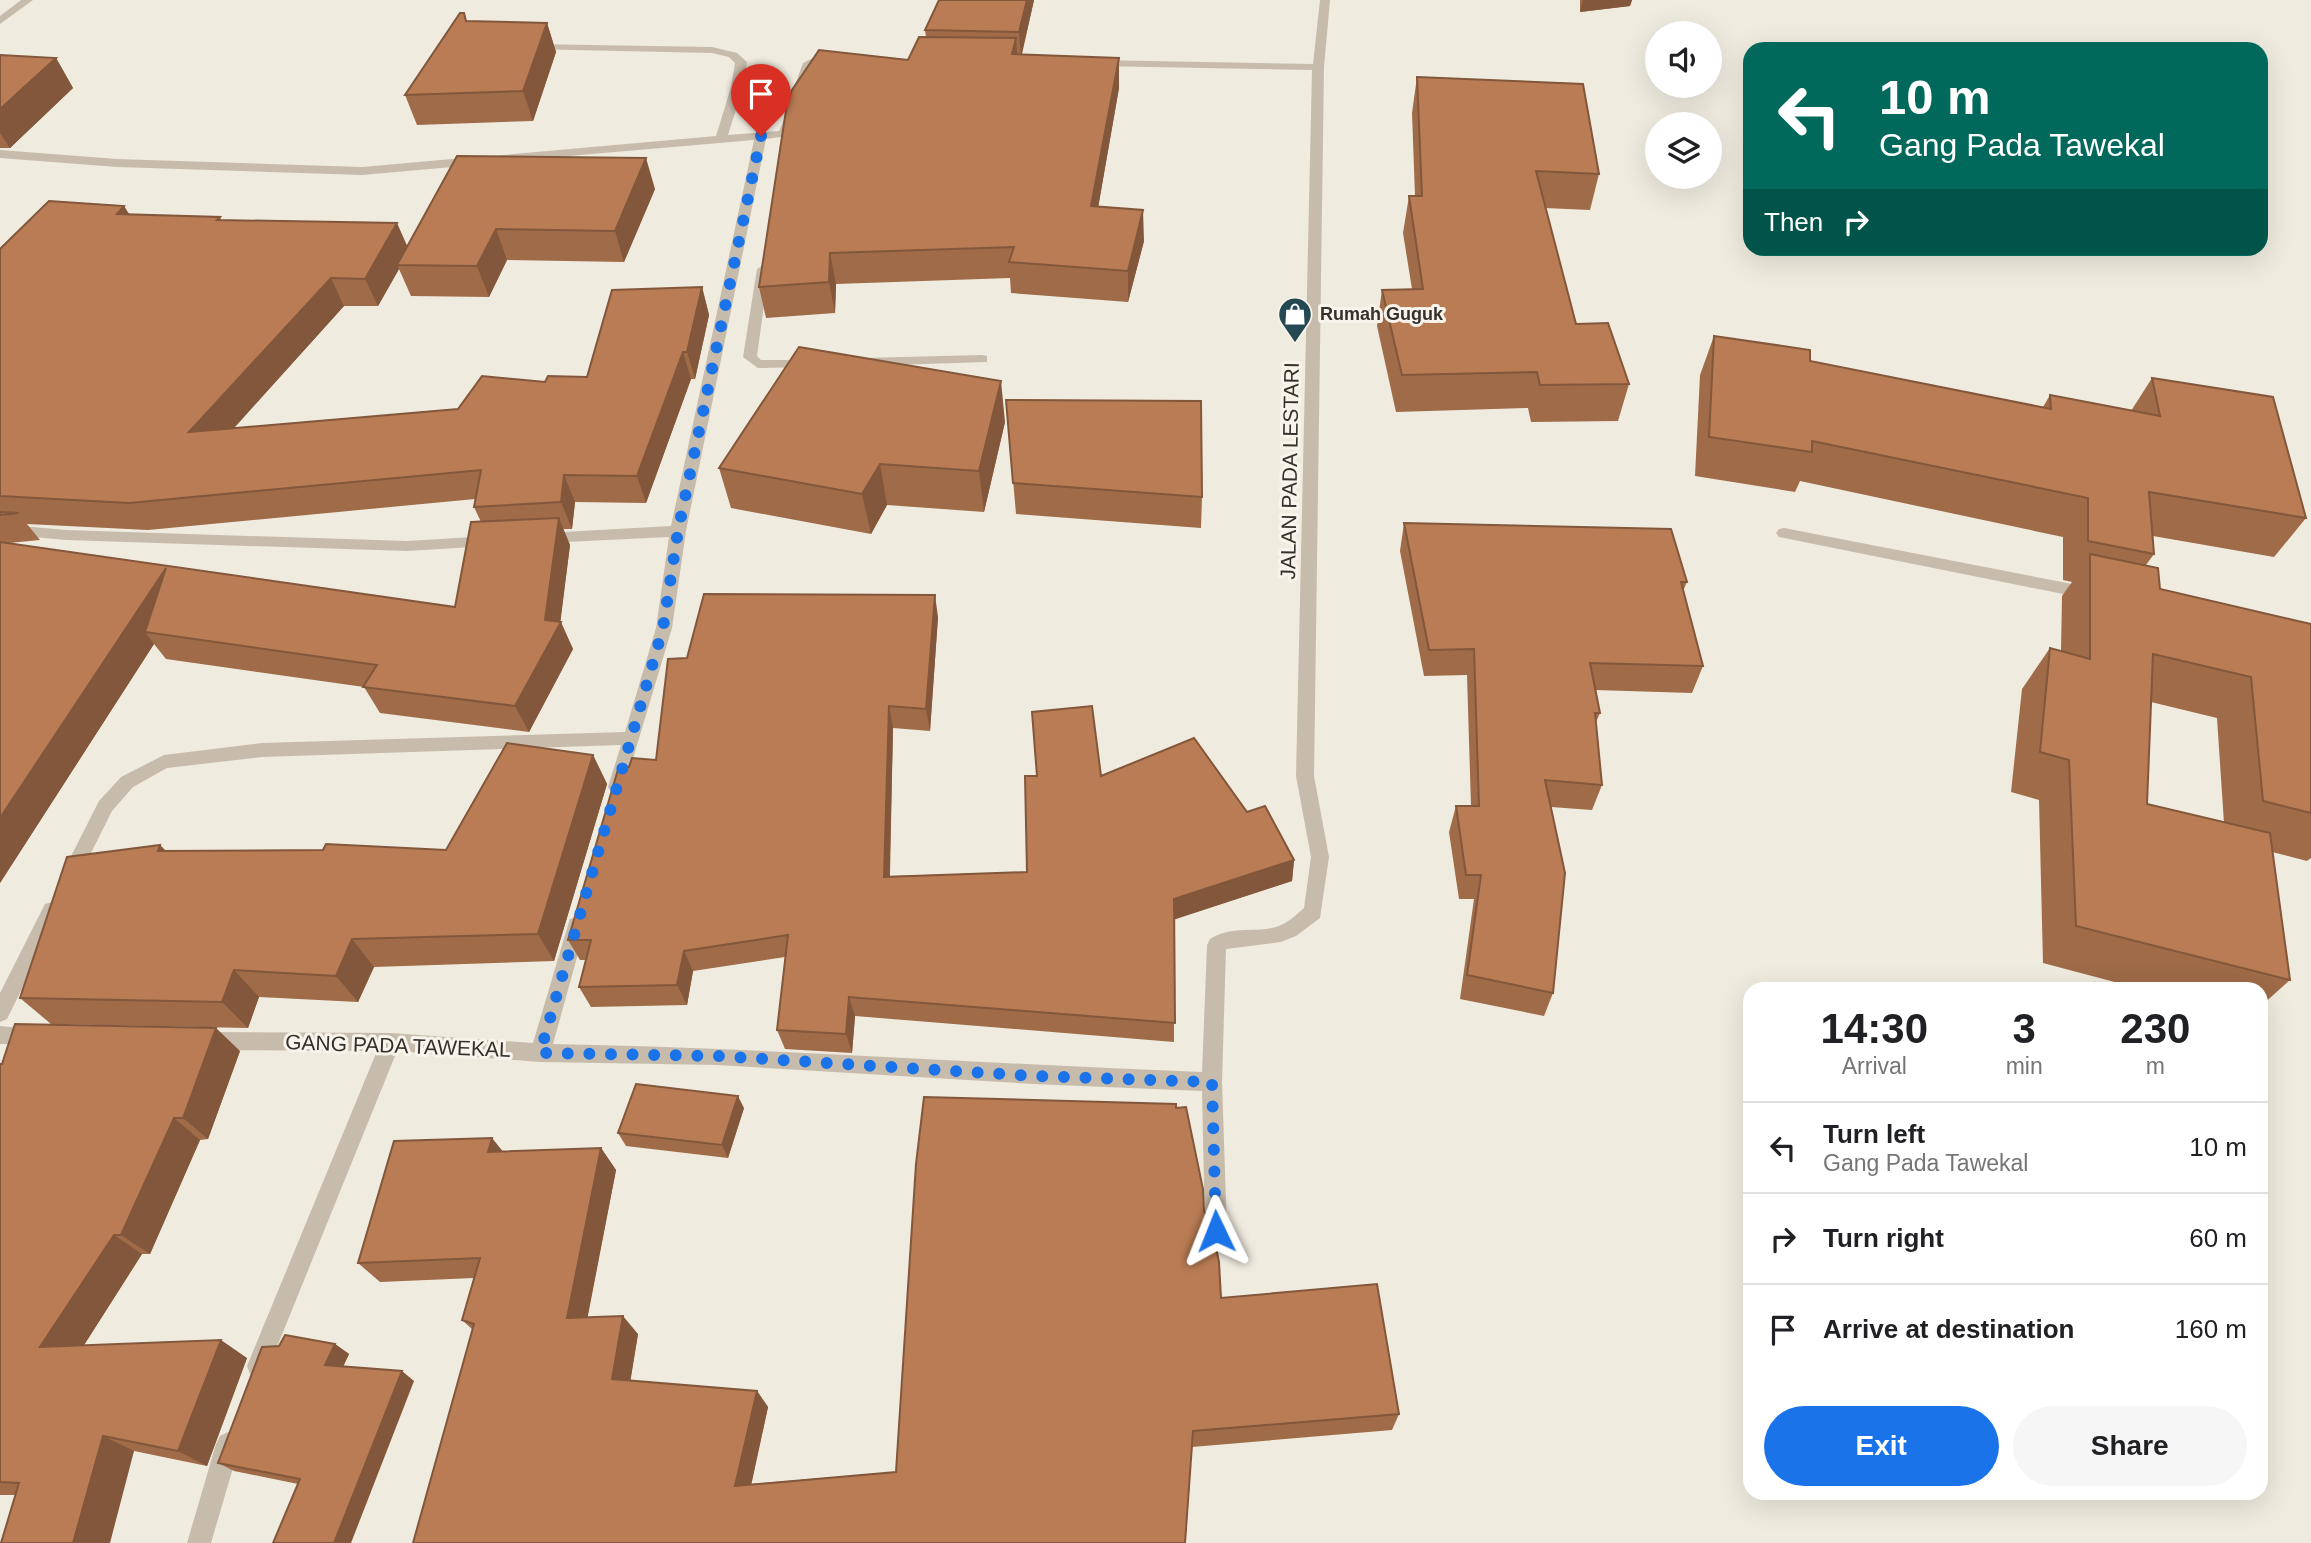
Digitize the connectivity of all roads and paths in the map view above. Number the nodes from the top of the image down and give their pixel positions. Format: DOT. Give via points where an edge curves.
graph roads {
  1 [pos="28,0"];
  2 [pos="1325,0"];
  3 [pos="0,21"];
  4 [pos="522,47"];
  5 [pos="850,59"];
  6 [pos="1084,63"];
  7 [pos="1318,66"];
  8 [pos="761,136"];
  9 [pos="721,140"];
  10 [pos="0,154"];
  11 [pos="765,256"];
  12 [pos="982,359"];
  13 [pos="823,363"];
  14 [pos="849,363"];
  15 [pos="0,529"];
  16 [pos="678,531"];
  17 [pos="1784,533"];
  18 [pos="529,539"];
  19 [pos="502,540"];
  20 [pos="2108,597"];
  21 [pos="631,738"];
  22 [pos="612,803"];
  23 [pos="582,908"];
  24 [pos="0,1013"];
  25 [pos="0,1035"];
  26 [pos="54,1036"];
  27 [pos="191,1040"];
  28 [pos="391,1042"];
  29 [pos="540,1053"];
  30 [pos="1212,1082"];
  31 [pos="1216,1231"];
  32 [pos="248,1392"];
  33 [pos="238,1418"];
  34 [pos="200,1543"];
  1 -- 3 [label="street"];
  2 -- 7 [label="street, JALAN PADA LESTARI"];
  4 -- 9 [label="street" via="712,50 733,55 741,62"];
  5 -- 8 [label="street" via="809,63 783,141"];
  6 -- 7 [label="street"];
  7 -- 30 [label="street, JALAN PADA LESTARI" via="1305,776 1320,857 1313,912 1284,933 1224,940 1217,945"];
  8 -- 9 [label="street"];
  8 -- 16 [label="street"];
  9 -- 10 [label="street" via="362,171 117,163"];
  11 -- 13 [label="street" via="751,357 758,364"];
  12 -- 14 [label="street"];
  15 -- 19 [label="street" via="407,545"];
  16 -- 18 [label="street"];
  16 -- 21 [label="street" via="663,628"];
  17 -- 20 [label="street"];
  21 -- 22 [label="street"];
  21 -- 24 [label="street" via="262,750 164,762 127,782 105,806"];
  23 -- 29 [label="street"];
  25 -- 26 [label="street"];
  27 -- 28 [label="street, GANG PADA TAWEKAL"];
  28 -- 29 [label="street, GANG PADA TAWEKAL"];
  28 -- 32 [label="street"];
  29 -- 30 [label="street, GANG PADA TAWEKAL" via="717,1056"];
  30 -- 31 [label="street"];
  33 -- 34 [label="street"];
}
